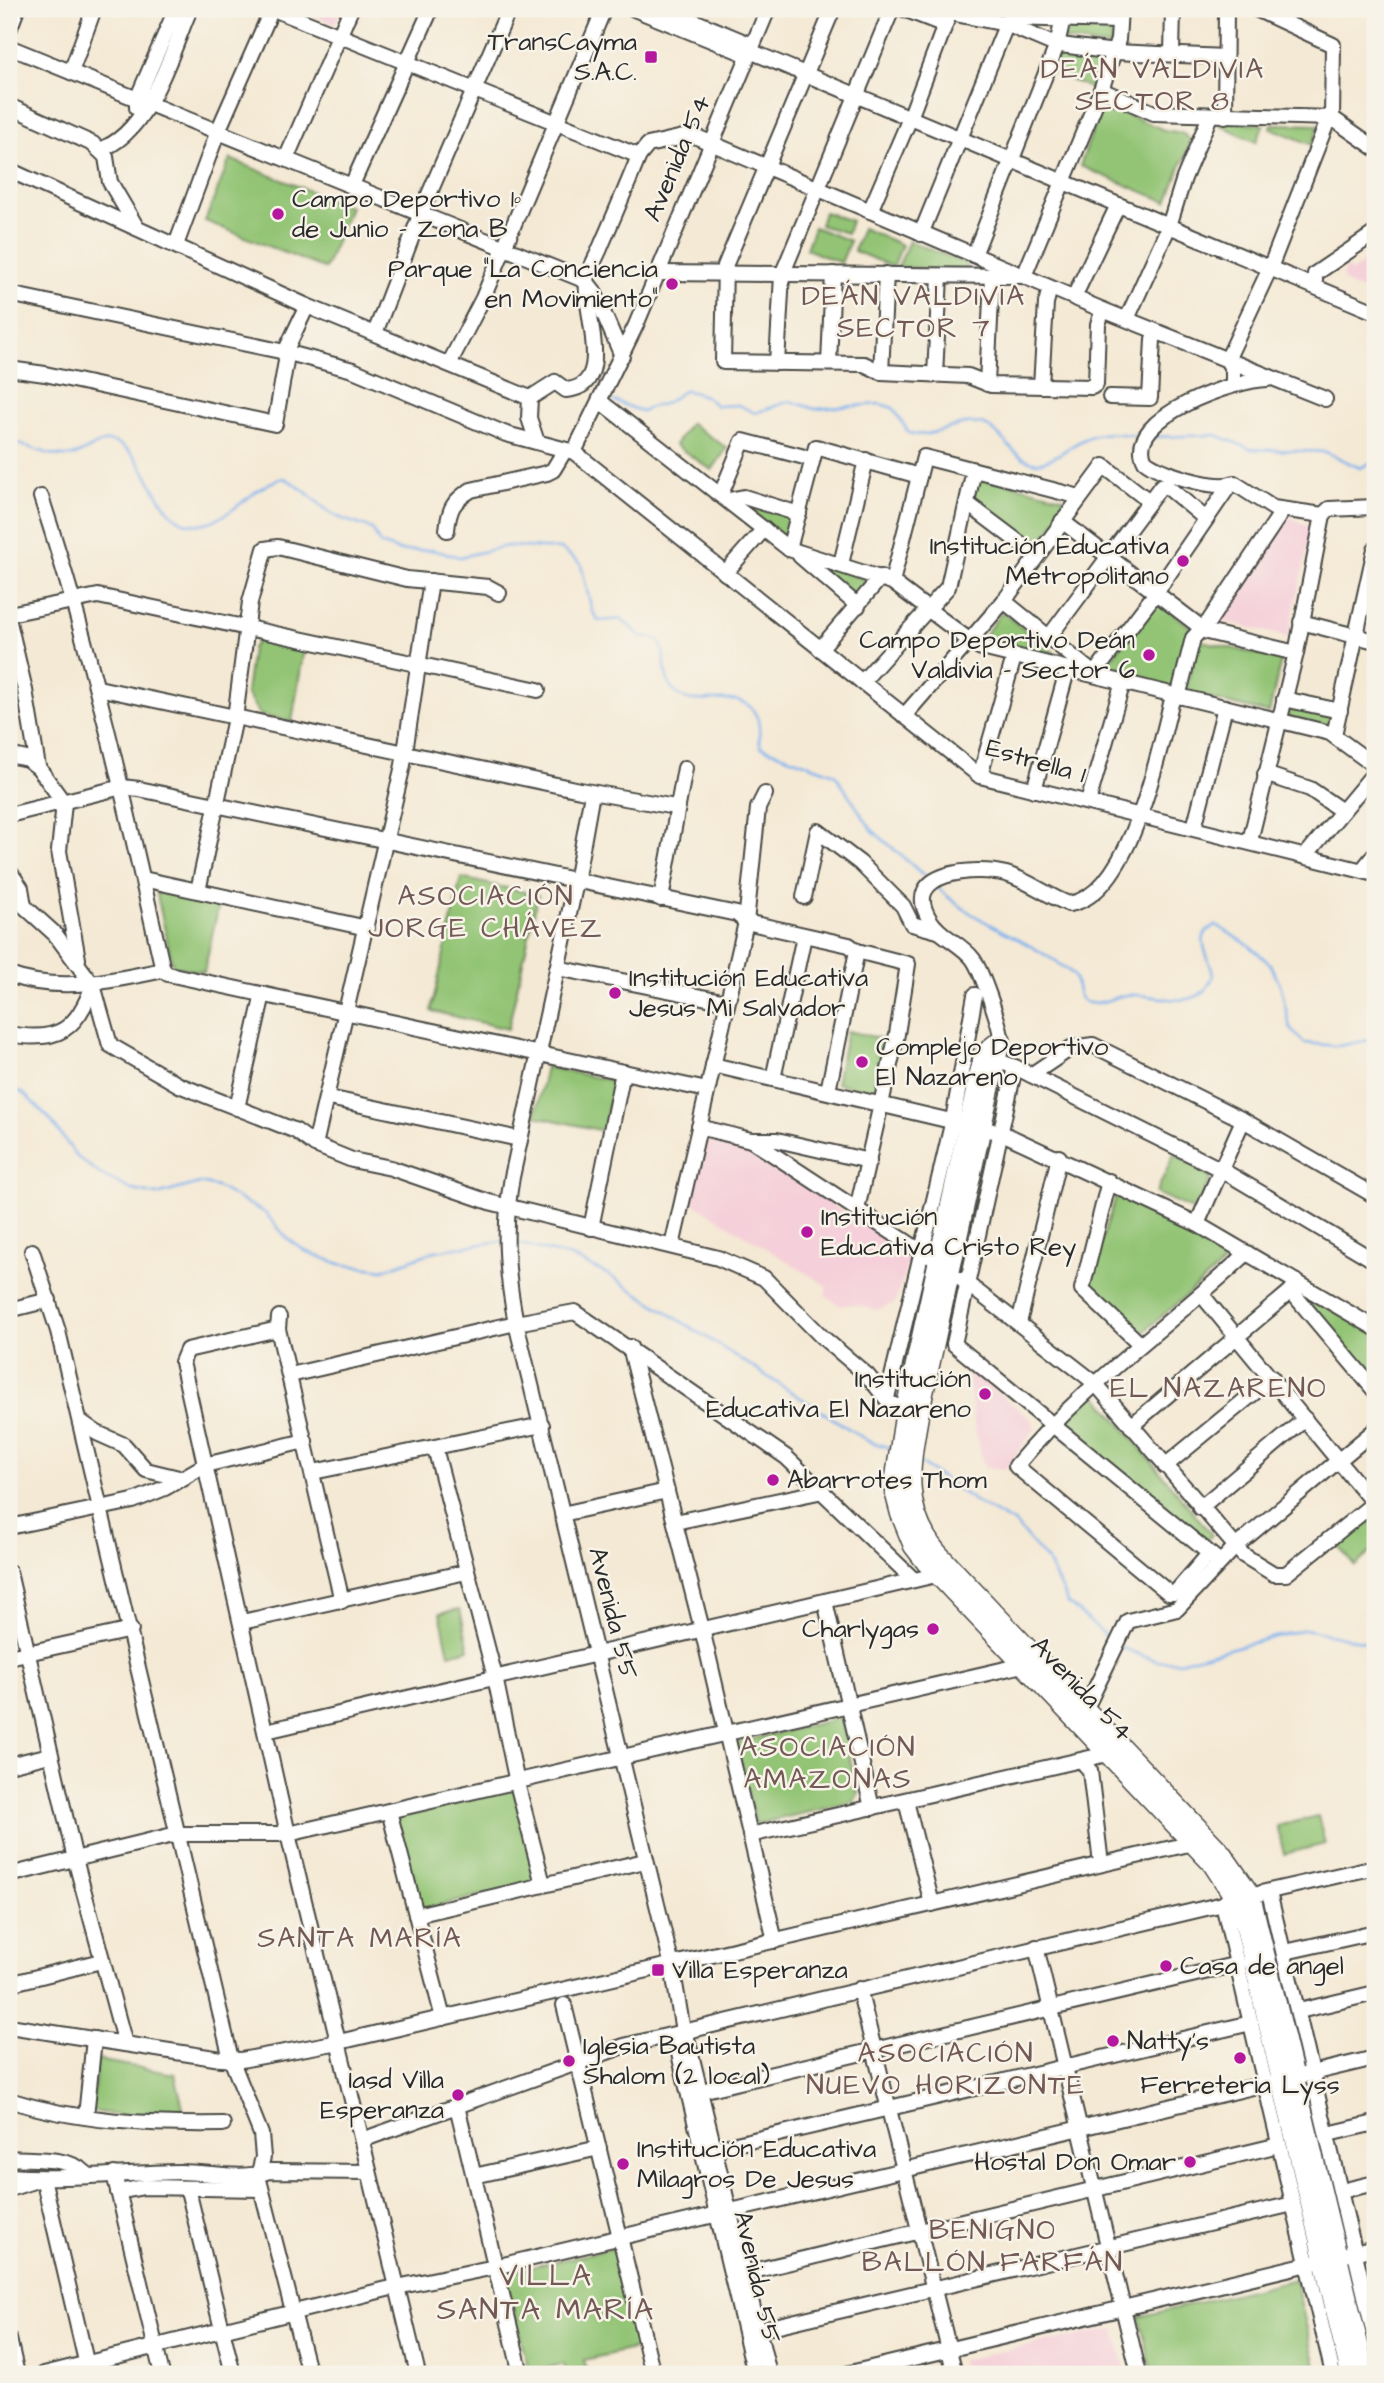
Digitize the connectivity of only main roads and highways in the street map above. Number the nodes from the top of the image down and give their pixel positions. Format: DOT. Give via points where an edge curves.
graph roads {
  1 [pos="1001,1040"];
  2 [pos="944,1267"];
  3 [pos="1116,1752"];
  4 [pos="1289,2078"];
  5 [pos="1331,2258"];
  6 [pos="1350,2374"];
  7 [pos="1366,2374"];
  1 -- 2 [label="main road, Avenida 54" via="969,1123"];
  2 -- 3 [label="main road, Avenida 54" via="912,1455 910,1489 915,1514 938,1553 1086,1708"];
  2 -- 3 [label="main road, Avenida 54" via="905,1410 895,1495 913,1546 1023,1665"];
  3 -- 4 [label="main road, Avenida 54" via="1212,1864 1245,1927"];
  3 -- 4 [label="main road, Avenida 54" via="1260,1894"];
  4 -- 5 [label="main road, Avenida 54"];
  5 -- 6 [label="main road, Avenida 54"];
  5 -- 7 [label="main road, Avenida 54"];
}
